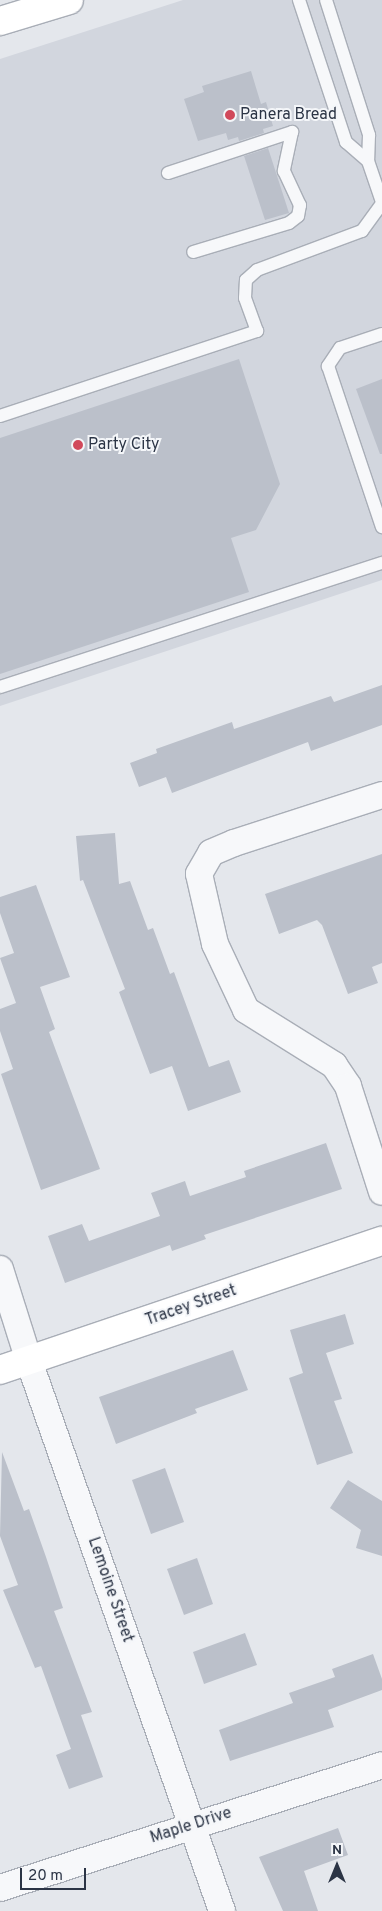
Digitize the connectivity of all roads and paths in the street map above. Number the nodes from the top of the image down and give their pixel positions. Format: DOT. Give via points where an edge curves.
graph roads {
  1 [pos="68,0"];
  2 [pos="299,0"];
  3 [pos="326,0"];
  4 [pos="0,22"];
  5 [pos="368,161"];
  6 [pos="168,173"];
  7 [pos="382,202"];
  8 [pos="193,252"];
  9 [pos="382,334"];
  10 [pos="0,416"];
  11 [pos="382,528"];
  12 [pos="382,563"];
  13 [pos="0,687"];
  14 [pos="382,795"];
  15 [pos="382,1192"];
  16 [pos="382,1241"];
  17 [pos="0,1269"];
  18 [pos="29,1361"];
  19 [pos="0,1370"];
  20 [pos="382,1765"];
  21 [pos="193,1826"];
  22 [pos="0,1888"];
  23 [pos="222,1911"];
  1 -- 4 [label="street"];
  2 -- 5 [label="lane" via="346,142"];
  3 -- 5 [label="lane" via="369,135"];
  5 -- 7 [label="lane"];
  6 -- 8 [label="lane" via="292,132 284,171 300,205 298,216 289,223"];
  7 -- 10 [label="lane" via="362,231 257,270 246,280 246,298 257,331"];
  9 -- 11 [label="lane" via="340,348 328,366"];
  12 -- 13 [label="lane"];
  14 -- 15 [label="street" via="234,843 211,853 199,874 214,944 246,1010 334,1065 348,1086"];
  16 -- 18 [label="street, Tracey Street"];
  17 -- 18 [label="street, Lemoine Street"];
  18 -- 19 [label="street, Tracey Street"];
  18 -- 21 [label="street, Lemoine Street"];
  20 -- 21 [label="street, Maple Drive"];
  21 -- 22 [label="street, Maple Drive"];
  21 -- 23 [label="street, Lemoine Street"];
}
